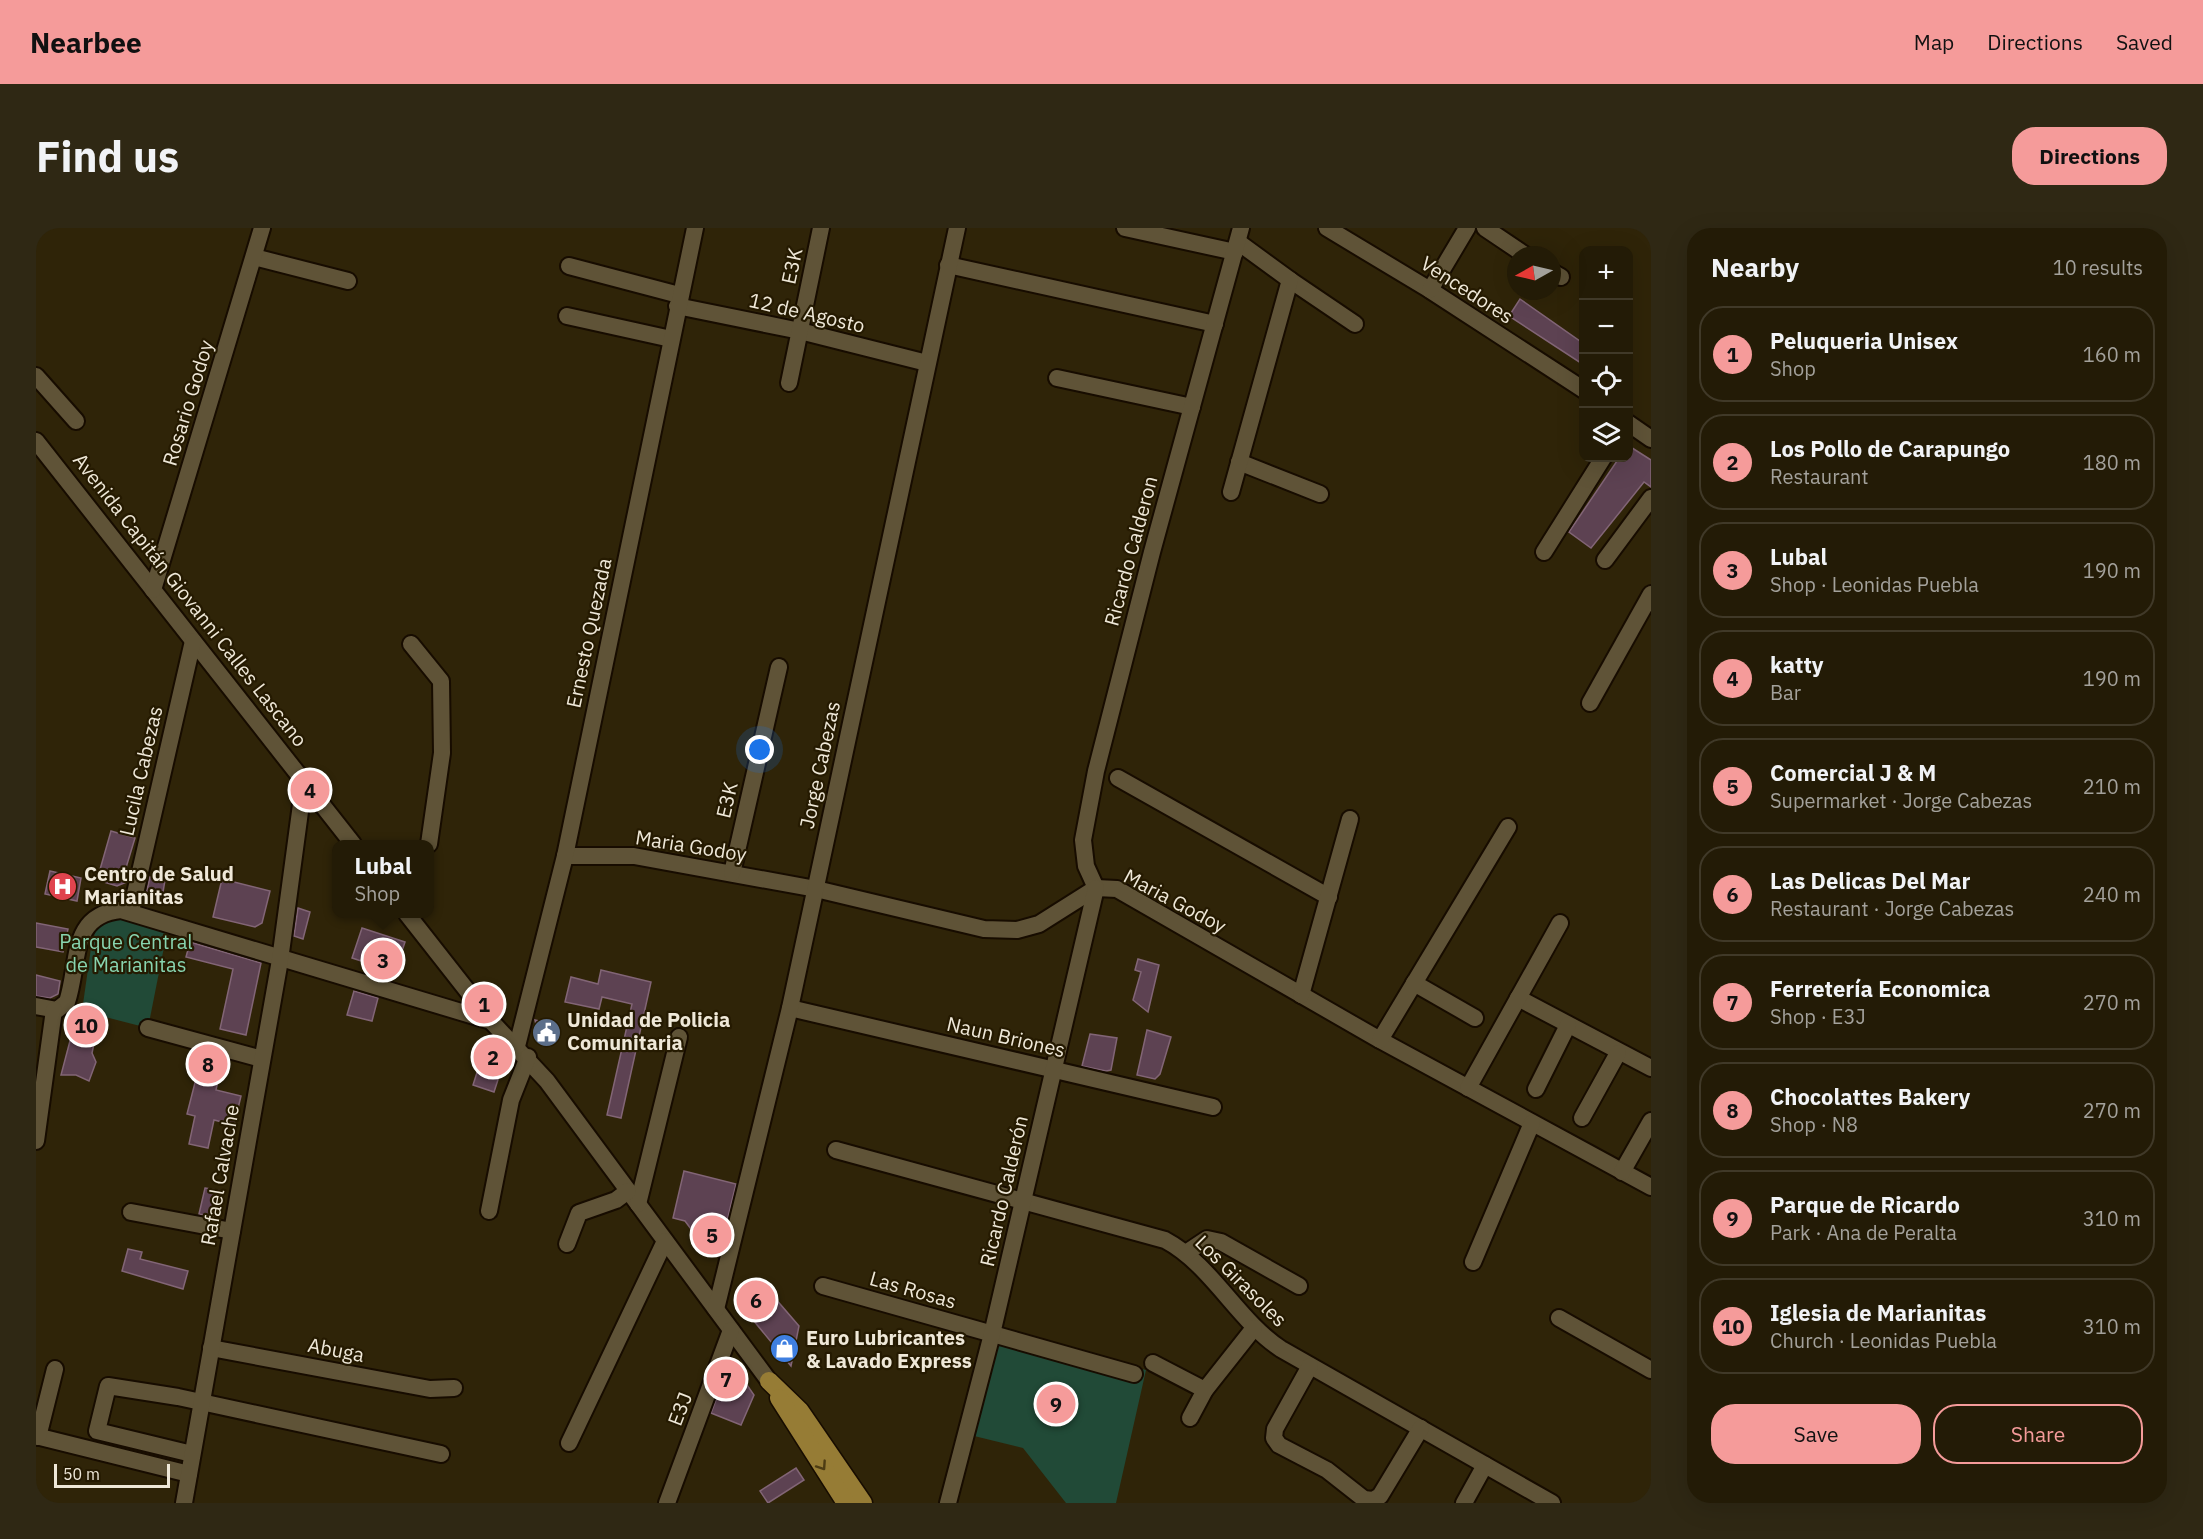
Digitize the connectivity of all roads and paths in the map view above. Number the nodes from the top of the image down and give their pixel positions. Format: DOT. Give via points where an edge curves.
graph roads {
  1 [pos="262,228"];
  2 [pos="695,228"];
  3 [pos="821,228"];
  4 [pos="957,228"];
  5 [pos="1125,228"];
  6 [pos="1327,228"];
  7 [pos="1467,228"];
  8 [pos="1485,228"];
  9 [pos="1238,241"];
  10 [pos="1512,246"];
  11 [pos="254,257"];
  12 [pos="569,266"];
  13 [pos="948,266"];
  14 [pos="1290,280"];
  15 [pos="348,281"];
  16 [pos="1430,291"];
  17 [pos="678,301"];
  18 [pos="567,316"];
  19 [pos="1215,324"];
  20 [pos="1355,324"];
  21 [pos="800,331"];
  22 [pos="670,339"];
  23 [pos="927,363"];
  24 [pos="36,376"];
  25 [pos="1057,378"];
  26 [pos="789,383"];
  27 [pos="1579,387"];
  28 [pos="1192,407"];
  29 [pos="76,421"];
  30 [pos="1633,426"];
  31 [pos="1651,439"];
  32 [pos="36,441"];
  33 [pos="1239,462"];
  34 [pos="1600,462"];
  35 [pos="1231,492"];
  36 [pos="1320,494"];
  37 [pos="1651,498"];
  38 [pos="1544,552"];
  39 [pos="1605,560"];
  40 [pos="153,590"];
  41 [pos="1651,594"];
  42 [pos="193,641"];
  43 [pos="411,644"];
  44 [pos="779,667"];
  45 [pos="1590,703"];
  46 [pos="1118,778"];
  47 [pos="304,782"];
  48 [pos="1350,819"];
  49 [pos="1508,827"];
  50 [pos="350,840"];
  51 [pos="430,840"];
  52 [pos="565,856"];
  53 [pos="732,873"];
  54 [pos="1095,888"];
  55 [pos="816,889"];
  56 [pos="1329,897"];
  57 [pos="131,911"];
  58 [pos="410,918"];
  59 [pos="1560,923"];
  60 [pos="280,960"];
  61 [pos="455,974"];
  62 [pos="1414,983"];
  63 [pos="1301,995"];
  64 [pos="1518,998"];
  65 [pos="439,1005"];
  66 [pos="36,1006"];
  67 [pos="790,1008"];
  68 [pos="54,1010"];
  69 [pos="1476,1018"];
  70 [pos="491,1021"];
  71 [pos="1568,1025"];
  72 [pos="148,1028"];
  73 [pos="679,1037"];
  74 [pos="1380,1040"];
  75 [pos="522,1051"];
  76 [pos="1618,1053"];
  77 [pos="262,1059"];
  78 [pos="1651,1068"];
  79 [pos="1053,1070"];
  80 [pos="1468,1088"];
  81 [pos="1536,1089"];
  82 [pos="1213,1107"];
  83 [pos="1582,1118"];
  84 [pos="1651,1121"];
  85 [pos="1532,1123"];
  86 [pos="36,1141"];
  87 [pos="836,1150"];
  88 [pos="1622,1172"];
  89 [pos="1651,1188"];
  90 [pos="633,1198"];
  91 [pos="1023,1200"];
  92 [pos="489,1211"];
  93 [pos="131,1212"];
  94 [pos="232,1231"];
  95 [pos="665,1241"];
  96 [pos="567,1244"];
  97 [pos="1186,1253"];
  98 [pos="1473,1262"];
  99 [pos="823,1286"];
  100 [pos="1299,1286"];
  101 [pos="716,1309"];
  102 [pos="1559,1318"];
  103 [pos="1254,1328"];
  104 [pos="731,1330"];
  105 [pos="992,1334"];
  106 [pos="211,1348"];
  107 [pos="1153,1363"];
  108 [pos="1310,1366"];
  109 [pos="55,1369"];
  110 [pos="1651,1370"];
  111 [pos="1134,1374"];
  112 [pos="769,1381"];
  113 [pos="454,1388"];
  114 [pos="1205,1390"];
  115 [pos="201,1403"];
  116 [pos="1190,1418"];
  117 [pos="1421,1428"];
  118 [pos="37,1437"];
  119 [pos="569,1443"];
  120 [pos="441,1454"];
  121 [pos="192,1455"];
  122 [pos="1485,1465"];
  123 [pos="189,1474"];
  124 [pos="184,1503"];
  125 [pos="668,1503"];
  126 [pos="846,1503"];
  127 [pos="863,1503"];
  128 [pos="948,1503"];
  129 [pos="1464,1503"];
  130 [pos="1552,1503"];
  1 -- 11 [label="street, Rosario Godoy"];
  2 -- 17 [label="street, Ernesto Quezada"];
  3 -- 21 [label="street, E3K"];
  4 -- 13 [label="street, Jorge Cabezas"];
  5 -- 9 [label="street"];
  6 -- 16 [label="street, Vencedores"];
  7 -- 16 [label="street"];
  8 -- 10 [label="street"];
  9 -- 14 [label="street"];
  9 -- 19 [label="street, Ricardo Calderon"];
  11 -- 15 [label="street"];
  11 -- 40 [label="street, Rosario Godoy"];
  12 -- 17 [label="street, 12 de Agosto"];
  13 -- 19 [label="street"];
  13 -- 23 [label="street, Jorge Cabezas"];
  14 -- 20 [label="street"];
  14 -- 33 [label="street"];
  16 -- 27 [label="street, Vencedores"];
  17 -- 21 [label="street, 12 de Agosto"];
  17 -- 22 [label="street, Ernesto Quezada"];
  18 -- 22 [label="street"];
  19 -- 28 [label="street, Ricardo Calderon"];
  21 -- 23 [label="street, 12 de Agosto"];
  21 -- 26 [label="street, E3K"];
  22 -- 52 [label="street, Ernesto Quezada"];
  23 -- 55 [label="street, Jorge Cabezas"];
  24 -- 29 [label="street"];
  25 -- 28 [label="street"];
  28 -- 54 [label="street, Ricardo Calderon" via="1096,771 1083,840 1086,866"];
  30 -- 31 [label="street"];
  32 -- 40 [label="street, Avenida Capitán Giovanni Calles Lascano"];
  33 -- 35 [label="street"];
  33 -- 36 [label="street"];
  34 -- 38 [label="street"];
  37 -- 39 [label="street"];
  40 -- 42 [label="street, Avenida Capitán Giovanni Calles Lascano"];
  41 -- 45 [label="street"];
  42 -- 47 [label="street, Avenida Capitán Giovanni Calles Lascano"];
  42 -- 57 [label="street, Lucila Cabezas"];
  43 -- 51 [label="street" via="441,681 442,753"];
  44 -- 53 [label="street, E3K"];
  46 -- 56 [label="street"];
  47 -- 50 [label="street, Avenida Capitán Giovanni Calles Lascano"];
  47 -- 60 [label="street, Rafael Calvache"];
  48 -- 56 [label="street"];
  49 -- 62 [label="street"];
  52 -- 53 [label="street, Maria Godoy" via="634,856"];
  52 -- 75 [label="street, Ernesto Quezada"];
  53 -- 55 [label="street, Maria Godoy"];
  54 -- 55 [label="street, Maria Godoy" via="1039,924 1017,930 984,929"];
  54 -- 63 [label="street, Maria Godoy" via="1117,889"];
  54 -- 79 [label="street, Ricardo Calderón"];
  55 -- 67 [label="street, Jorge Cabezas"];
  56 -- 63 [label="street"];
  57 -- 60 [label="street"];
  57 -- 68 [label="street" via="110,911 91,920 77,952 68,1000"];
  58 -- 61 [label="street"];
  59 -- 64 [label="street"];
  60 -- 65 [label="street"];
  60 -- 77 [label="street, Rafael Calvache"];
  61 -- 65 [label="street" via="455,993"];
  61 -- 70 [label="street"];
  62 -- 69 [label="street"];
  62 -- 74 [label="street"];
  63 -- 74 [label="street, Maria Godoy"];
  64 -- 71 [label="street"];
  64 -- 80 [label="street"];
  65 -- 70 [label="street"];
  66 -- 68 [label="street"];
  67 -- 79 [label="street, Naun Briones"];
  67 -- 101 [label="street, Jorge Cabezas"];
  68 -- 86 [label="street"];
  70 -- 75 [label="street"];
  71 -- 76 [label="street"];
  71 -- 81 [label="street"];
  72 -- 77 [label="street"];
  73 -- 90 [label="street"];
  74 -- 80 [label="street, Maria Godoy"];
  75 -- 90 [label="street"];
  75 -- 92 [label="street, Ernesto Quezada"];
  76 -- 78 [label="street"];
  76 -- 83 [label="street"];
  77 -- 94 [label="street, Rafael Calvache"];
  79 -- 82 [label="street, Naun Briones"];
  79 -- 91 [label="street, Ricardo Calderón"];
  80 -- 85 [label="street, Maria Godoy"];
  84 -- 88 [label="street"];
  85 -- 88 [label="street, Maria Godoy"];
  85 -- 98 [label="street"];
  87 -- 91 [label="street, Los Girasoles"];
  88 -- 89 [label="street, Maria Godoy"];
  90 -- 95 [label="street"];
  90 -- 96 [label="street" via="579,1213"];
  91 -- 97 [label="street, Los Girasoles" via="1165,1240"];
  91 -- 105 [label="street, Ricardo Calderón"];
  93 -- 94 [label="street"];
  94 -- 106 [label="street, Rafael Calvache"];
  95 -- 101 [label="street"];
  95 -- 119 [label="street"];
  97 -- 100 [label="street" via="1207,1239 1221,1242"];
  97 -- 103 [label="street, Los Girasoles"];
  99 -- 105 [label="street, Las Rosas"];
  101 -- 104 [label="street"];
  102 -- 110 [label="street"];
  103 -- 108 [label="street, Los Girasoles"];
  103 -- 114 [label="street"];
  104 -- 112 [label="street"];
  104 -- 125 [label="street, E3J"];
  105 -- 111 [label="street, Las Rosas"];
  105 -- 128 [label="street, Ricardo Calderón"];
  106 -- 113 [label="street, Abuga" via="430,1389"];
  106 -- 115 [label="street, Rafael Calvache"];
  107 -- 114 [label="street"];
  108 -- 117 [label="street, Los Girasoles"];
  108 -- 117 [label="street" via="1275,1429 1274,1438 1279,1445 1327,1470 1364,1499 1380,1496"];
  109 -- 118 [label="street"];
  112 -- 126 [label="main road, one-way"];
  112 -- 127 [label="main road" via="800,1411"];
  114 -- 116 [label="street"];
  115 -- 120 [label="street"];
  115 -- 121 [label="street, Rafael Calvache"];
  115 -- 121 [label="street" via="108,1386 98,1431"];
  117 -- 122 [label="street, Los Girasoles"];
  118 -- 123 [label="street"];
  121 -- 123 [label="street, Rafael Calvache"];
  122 -- 129 [label="street"];
  122 -- 130 [label="street, Los Girasoles"];
  123 -- 124 [label="street, Rafael Calvache"];
}
